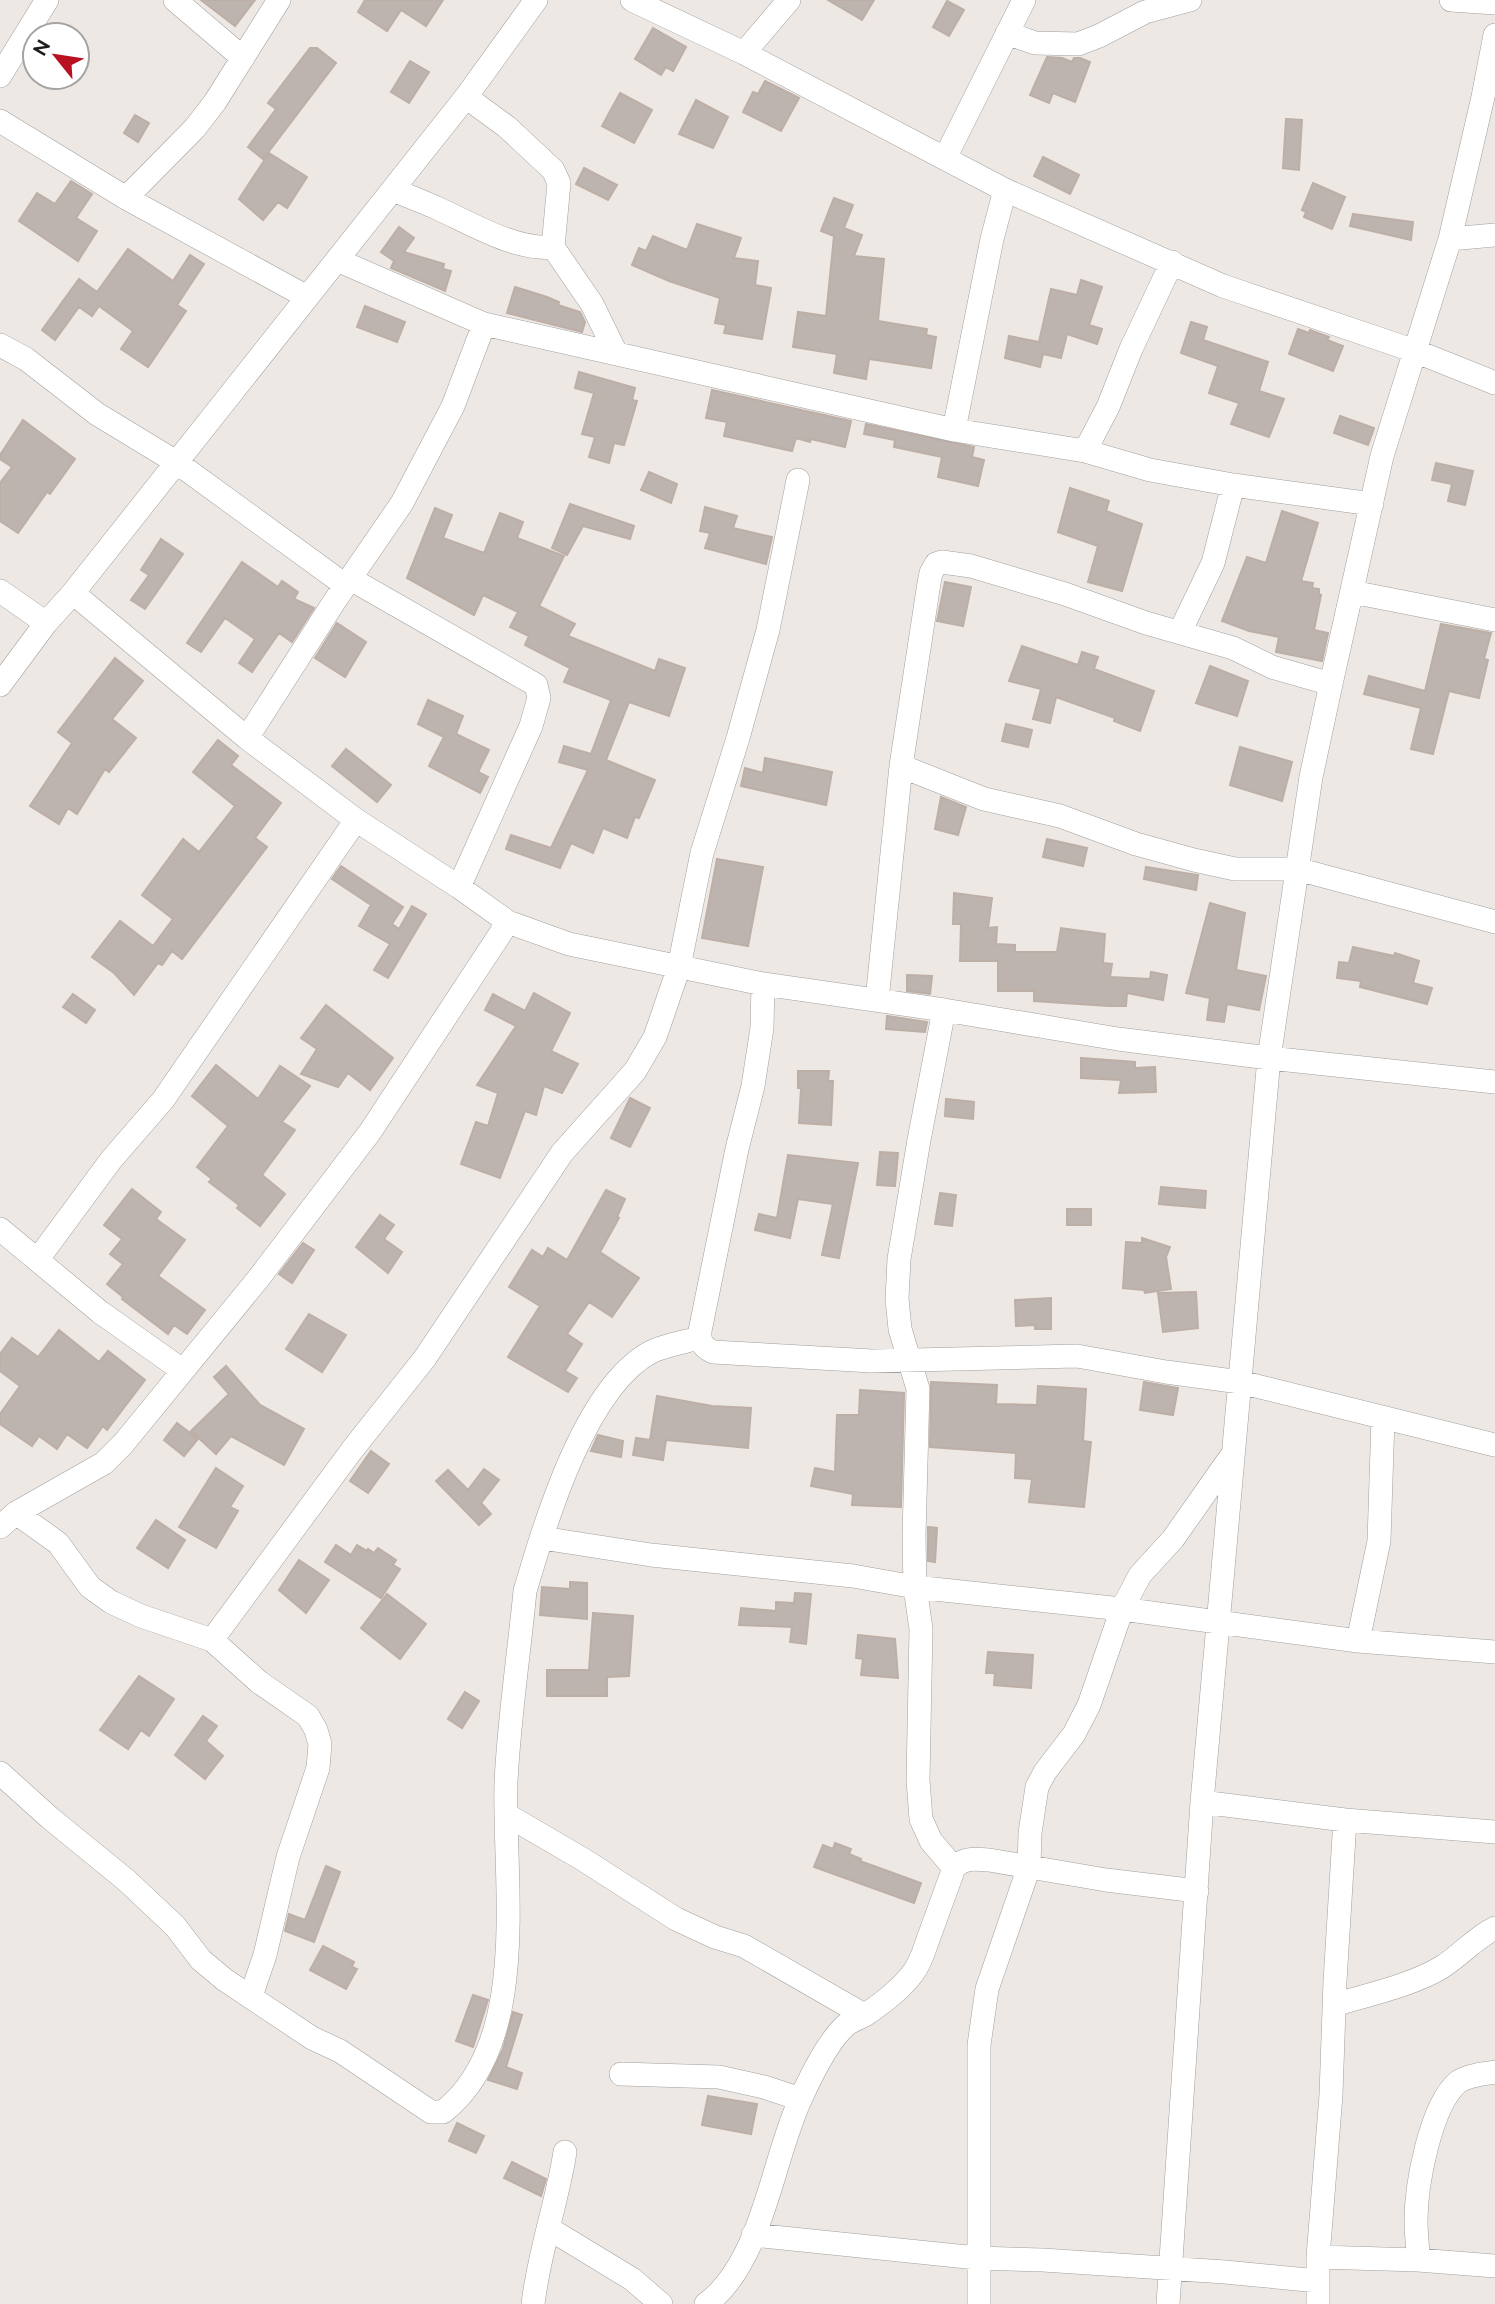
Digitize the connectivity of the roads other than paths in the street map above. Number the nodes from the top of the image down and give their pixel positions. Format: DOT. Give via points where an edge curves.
graph roads {
  1 [pos="47,0"];
  2 [pos="175,0"];
  3 [pos="279,0"];
  4 [pos="632,0"];
  5 [pos="789,0"];
  6 [pos="1024,0"];
  7 [pos="1190,0"];
  8 [pos="1451,0"];
  9 [pos="1495,3"];
  10 [pos="525,4"];
  11 [pos="1007,33"];
  12 [pos="1495,35"];
  13 [pos="744,53"];
  14 [pos="243,58"];
  15 [pos="0,76"];
  16 [pos="466,97"];
  17 [pos="1489,98"];
  18 [pos="0,121"];
  19 [pos="945,159"];
  20 [pos="393,190"];
  21 [pos="1005,190"];
  22 [pos="126,198"];
  23 [pos="1495,235"];
  24 [pos="1450,239"];
  25 [pos="553,247"];
  26 [pos="337,260"];
  27 [pos="1171,262"];
  28 [pos="307,297"];
  29 [pos="484,324"];
  30 [pos="0,345"];
  31 [pos="1415,351"];
  32 [pos="617,353"];
  33 [pos="1495,383"];
  34 [pos="954,430"];
  35 [pos="1085,451"];
  36 [pos="176,462"];
  37 [pos="798,480"];
  38 [pos="1233,485"];
  39 [pos="1372,504"];
  40 [pos="347,582"];
  41 [pos="0,591"];
  42 [pos="1352,592"];
  43 [pos="73,593"];
  44 [pos="1495,620"];
  45 [pos="46,623"];
  46 [pos="1180,632"];
  47 [pos="1331,684"];
  48 [pos="0,685"];
  49 [pos="247,738"];
  50 [pos="901,766"];
  51 [pos="356,820"];
  52 [pos="1297,869"];
  53 [pos="459,887"];
  54 [pos="508,922"];
  55 [pos="1495,922"];
  56 [pos="679,967"];
  57 [pos="763,984"];
  58 [pos="877,1000"];
  59 [pos="944,1010"];
  60 [pos="1269,1058"];
  61 [pos="1495,1082"];
  62 [pos="0,1229"];
  63 [pos="38,1259"];
  64 [pos="699,1338"];
  65 [pos="911,1360"];
  66 [pos="183,1370"];
  67 [pos="1240,1382"];
  68 [pos="1383,1418"];
  69 [pos="1495,1445"];
  70 [pos="1234,1452"];
  71 [pos="8,1520"];
  72 [pos="542,1538"];
  73 [pos="915,1587"];
  74 [pos="1122,1609"];
  75 [pos="1219,1623"];
  76 [pos="212,1640"];
  77 [pos="1358,1641"];
  78 [pos="1495,1652"];
  79 [pos="0,1773"];
  80 [pos="1202,1802"];
  81 [pos="507,1815"];
  82 [pos="1345,1819"];
  83 [pos="1495,1832"];
  84 [pos="1029,1867"];
  85 [pos="954,1868"];
  86 [pos="1197,1891"];
  87 [pos="1495,1928"];
  88 [pos="251,1996"];
  89 [pos="1334,2005"];
  90 [pos="864,2015"];
  91 [pos="1495,2072"];
  92 [pos="621,2074"];
  93 [pos="800,2099"];
  94 [pos="565,2152"];
  95 [pos="548,2228"];
  96 [pos="753,2235"];
  97 [pos="1318,2257"];
  98 [pos="977,2258"];
  99 [pos="1419,2260"];
  100 [pos="1495,2266"];
  101 [pos="1169,2268"];
  102 [pos="1318,2293"];
  103 [pos="539,2299"];
  104 [pos="662,2304"];
  105 [pos="706,2304"];
  106 [pos="979,2304"];
  107 [pos="1168,2304"];
  1 -- 15 [label="street"];
  2 -- 14 [label="street"];
  3 -- 14 [label="street"];
  4 -- 13 [label="street"];
  5 -- 13 [label="street"];
  6 -- 11 [label="street"];
  7 -- 11 [label="street" via="1145,12 1078,44 1035,43"];
  8 -- 9 [label="street"];
  10 -- 16 [label="street"];
  11 -- 19 [label="street"];
  12 -- 17 [label="street"];
  13 -- 19 [label="street"];
  14 -- 22 [label="street" via="195,128"];
  16 -- 20 [label="street"];
  16 -- 25 [label="street" via="553,170 559,183"];
  17 -- 24 [label="street"];
  18 -- 22 [label="street"];
  19 -- 21 [label="street"];
  20 -- 25 [label="street" via="484,231 538,249"];
  20 -- 26 [label="street"];
  21 -- 27 [label="street"];
  21 -- 34 [label="street"];
  22 -- 28 [label="street"];
  23 -- 24 [label="street"];
  24 -- 31 [label="street"];
  25 -- 32 [label="street" via="592,304"];
  26 -- 28 [label="street"];
  26 -- 29 [label="street"];
  27 -- 31 [label="street" via="1223,286"];
  27 -- 35 [label="street"];
  28 -- 36 [label="street"];
  29 -- 32 [label="street"];
  29 -- 40 [label="street" via="434,444 402,503"];
  30 -- 36 [label="street" via="26,359 97,414"];
  31 -- 33 [label="street"];
  31 -- 39 [label="street"];
  32 -- 34 [label="street"];
  34 -- 35 [label="street"];
  35 -- 38 [label="street" via="1150,470"];
  36 -- 40 [label="street"];
  36 -- 43 [label="street"];
  37 -- 56 [label="street" via="768,630 702,853"];
  38 -- 39 [label="street"];
  38 -- 46 [label="street" via="1213,563"];
  39 -- 42 [label="street"];
  40 -- 49 [label="street"];
  40 -- 53 [label="street" via="536,685 539,698 531,726"];
  41 -- 45 [label="street"];
  42 -- 44 [label="street"];
  42 -- 47 [label="street"];
  43 -- 45 [label="street"];
  43 -- 49 [label="street"];
  45 -- 48 [label="street"];
  46 -- 47 [label="street"];
  46 -- 50 [label="street" via="971,566 942,562 931,573"];
  47 -- 52 [label="street"];
  49 -- 51 [label="street"];
  50 -- 52 [label="street" via="984,799 1060,816 1194,860 1235,869"];
  50 -- 58 [label="street"];
  51 -- 53 [label="street"];
  51 -- 63 [label="street" via="163,1100 111,1160"];
  52 -- 55 [label="street"];
  52 -- 60 [label="street"];
  53 -- 54 [label="street"];
  54 -- 56 [label="street" via="569,944"];
  54 -- 66 [label="street" via="370,1132"];
  56 -- 57 [label="street"];
  56 -- 76 [label="street" via="655,1037 635,1071 562,1153 425,1358"];
  57 -- 58 [label="street"];
  57 -- 64 [label="street" via="753,1086"];
  58 -- 59 [label="street"];
  59 -- 60 [label="street"];
  59 -- 65 [label="street" via="899,1259 900,1329"];
  60 -- 61 [label="street"];
  60 -- 67 [label="street"];
  62 -- 63 [label="street"];
  63 -- 66 [label="street" via="100,1312"];
  64 -- 65 [label="street" via="713,1352"];
  64 -- 72 [label="street" via="654,1350 602,1398 578,1440"];
  65 -- 67 [label="street" via="1077,1356"];
  65 -- 73 [label="street" via="918,1389"];
  66 -- 71 [label="street" via="104,1463"];
  67 -- 68 [label="street"];
  67 -- 70 [label="street"];
  68 -- 69 [label="street"];
  68 -- 77 [label="street" via="1379,1541"];
  70 -- 74 [label="street" via="1173,1539 1140,1575"];
  70 -- 75 [label="street"];
  71 -- 76 [label="street" via="58,1543 90,1587 111,1602"];
  72 -- 73 [label="street"];
  72 -- 81 [label="street" via="526,1591 506,1783"];
  73 -- 74 [label="street"];
  73 -- 85 [label="street" via="921,1629 921,1819 931,1841"];
  74 -- 75 [label="street"];
  74 -- 84 [label="street" via="1089,1705 1037,1787"];
  75 -- 77 [label="street"];
  75 -- 80 [label="street"];
  76 -- 88 [label="street" via="259,1682 308,1716 320,1744 312,1792 288,1857"];
  77 -- 78 [label="street"];
  79 -- 88 [label="street" via="126,1880 175,1926 201,1960"];
  80 -- 82 [label="street"];
  80 -- 86 [label="street"];
  81 -- 88 [label="street" via="510,1902 495,2032 473,2080 443,2112 431,2112"];
  81 -- 90 [label="street" via="676,1919 744,1946"];
  82 -- 83 [label="street"];
  82 -- 89 [label="street"];
  84 -- 85 [label="street" via="970,1859"];
  84 -- 86 [label="street"];
  84 -- 98 [label="street" via="987,1989 979,2045"];
  85 -- 90 [label="street" via="914,1972 890,1998"];
  86 -- 101 [label="street"];
  87 -- 89 [label="street" via="1441,1968"];
  89 -- 97 [label="street"];
  90 -- 93 [label="street" via="836,2037"];
  91 -- 99 [label="street" via="1459,2082 1432,2126 1419,2186"];
  92 -- 93 [label="street" via="719,2077"];
  93 -- 96 [label="street"];
  94 -- 95 [label="street"];
  95 -- 103 [label="street"];
  95 -- 104 [label="street" via="632,2279"];
  96 -- 98 [label="street"];
  96 -- 105 [label="street" via="735,2270"];
  97 -- 99 [label="street"];
  97 -- 102 [label="street"];
  98 -- 101 [label="street"];
  98 -- 106 [label="street"];
  99 -- 100 [label="street"];
  101 -- 102 [label="street"];
  101 -- 107 [label="street"];
}
